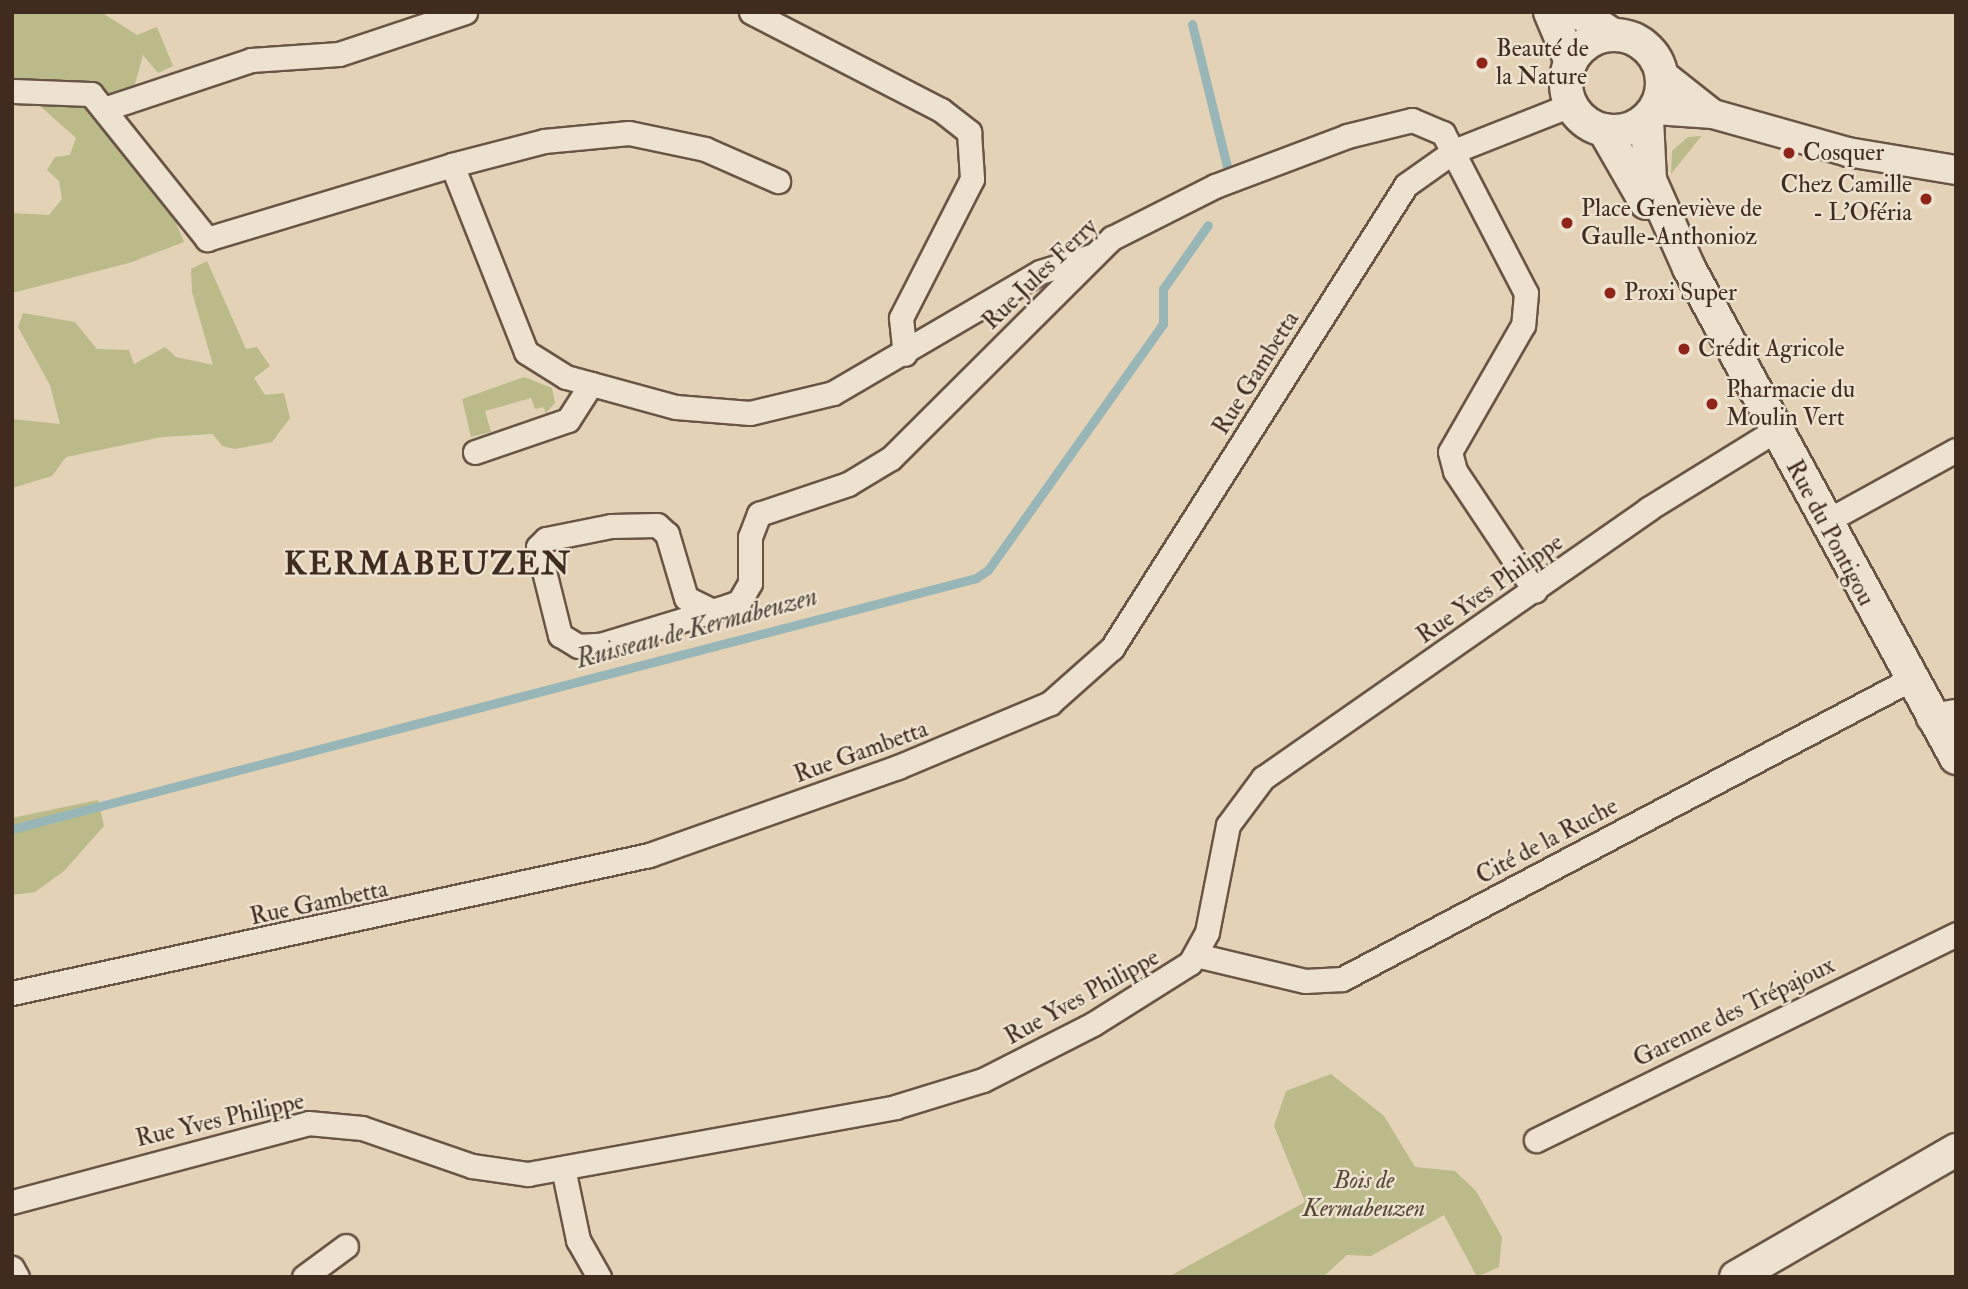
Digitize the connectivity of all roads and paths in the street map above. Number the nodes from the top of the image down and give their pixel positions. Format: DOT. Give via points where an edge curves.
graph roads {
  1 [pos="465,12"];
  2 [pos="751,12"];
  3 [pos="1549,12"];
  4 [pos="1578,12"];
  5 [pos="1613,34"];
  6 [pos="1571,62"];
  7 [pos="1661,73"];
  8 [pos="12,91"];
  9 [pos="1571,105"];
  10 [pos="104,109"];
  11 [pos="1651,114"];
  12 [pos="1713,114"];
  13 [pos="1604,130"];
  14 [pos="1454,151"];
  15 [pos="452,165"];
  16 [pos="1956,170"];
  17 [pos="778,181"];
  18 [pos="1091,256"];
  19 [pos="1689,268"];
  20 [pos="905,354"];
  21 [pos="591,384"];
  22 [pos="1776,430"];
  23 [pos="1956,450"];
  24 [pos="475,452"];
  25 [pos="1825,522"];
  26 [pos="1535,591"];
  27 [pos="713,611"];
  28 [pos="1909,680"];
  29 [pos="1944,716"];
  30 [pos="1956,758"];
  31 [pos="1956,933"];
  32 [pos="1196,955"];
  33 [pos="12,993"];
  34 [pos="1536,1140"];
  35 [pos="1956,1150"];
  36 [pos="563,1168"];
  37 [pos="12,1202"];
  38 [pos="346,1246"];
  39 [pos="12,1268"];
  40 [pos="590,1273"];
  41 [pos="17,1277"];
  42 [pos="304,1277"];
  43 [pos="1735,1277"];
  1 -- 10 [label="street" via="339,54 251,60"];
  2 -- 20 [label="street" via="941,110 969,131 972,179 901,318"];
  3 -- 6 [label="main road"];
  4 -- 5 [label="main road"];
  5 -- 6 [label="main road" via="1587,43"];
  5 -- 7 [label="main road" via="1648,49"];
  6 -- 9 [label="main road" via="1566,83"];
  7 -- 11 [label="main road"];
  7 -- 12 [label="street"];
  8 -- 10 [label="street" via="86,92"];
  9 -- 13 [label="main road"];
  9 -- 14 [label="street"];
  10 -- 15 [label="street" via="207,239"];
  11 -- 12 [label="street"];
  11 -- 13 [label="main road" via="1629,129"];
  11 -- 19 [label="main road, Rue du Pontigou" via="1650,180"];
  12 -- 16 [label="street" via="1848,152"];
  13 -- 19 [label="main road, Rue du Pontigou"];
  14 -- 18 [label="street, Rue Jules Ferry" via="1439,129 1421,120 1373,128 1166,206"];
  14 -- 26 [label="street, Rue Jules Ferry" via="1522,284 1528,312 1454,436 1451,460"];
  14 -- 33 [label="street, Rue Gambetta" via="1419,172 1396,197 1112,648 1050,703 898,767 649,855"];
  15 -- 17 [label="street" via="544,141 629,133 694,146"];
  15 -- 21 [label="street" via="526,352"];
  18 -- 20 [label="street" via="1053,265"];
  18 -- 27 [label="street, Rue Jules Ferry" via="891,458 848,484 764,510 750,537 747,590 739,602"];
  19 -- 22 [label="main road, Rue du Pontigou"];
  20 -- 21 [label="street" via="833,393 760,412 676,407"];
  21 -- 24 [label="street" via="568,420"];
  22 -- 25 [label="main road, Rue du Pontigou"];
  22 -- 26 [label="street, Rue Yves Philippe" via="1648,509"];
  23 -- 25 [label="street"];
  25 -- 28 [label="main road, Rue du Pontigou"];
  26 -- 32 [label="street, Rue Yves Philippe" via="1249,791 1228,825"];
  27 -- 27 [label="street" via="578,646 560,635 538,547 546,539 611,526 657,525 667,534 686,598"];
  28 -- 29 [label="main road, Rue du Pontigou"];
  28 -- 32 [label="street, Cité de la Ruche" via="1342,979 1305,981"];
  29 -- 30 [label="main road, Rue du Pontigou"];
  31 -- 34 [label="street, Garenne des Trépajoux"];
  32 -- 36 [label="street, Rue Yves Philippe" via="1168,981 1093,1024 950,1092"];
  35 -- 43 [label="main road"];
  36 -- 37 [label="street, Rue Yves Philippe" via="506,1174 362,1128 308,1123"];
  36 -- 40 [label="street"];
  38 -- 42 [label="street"];
  39 -- 41 [label="street"];
}
